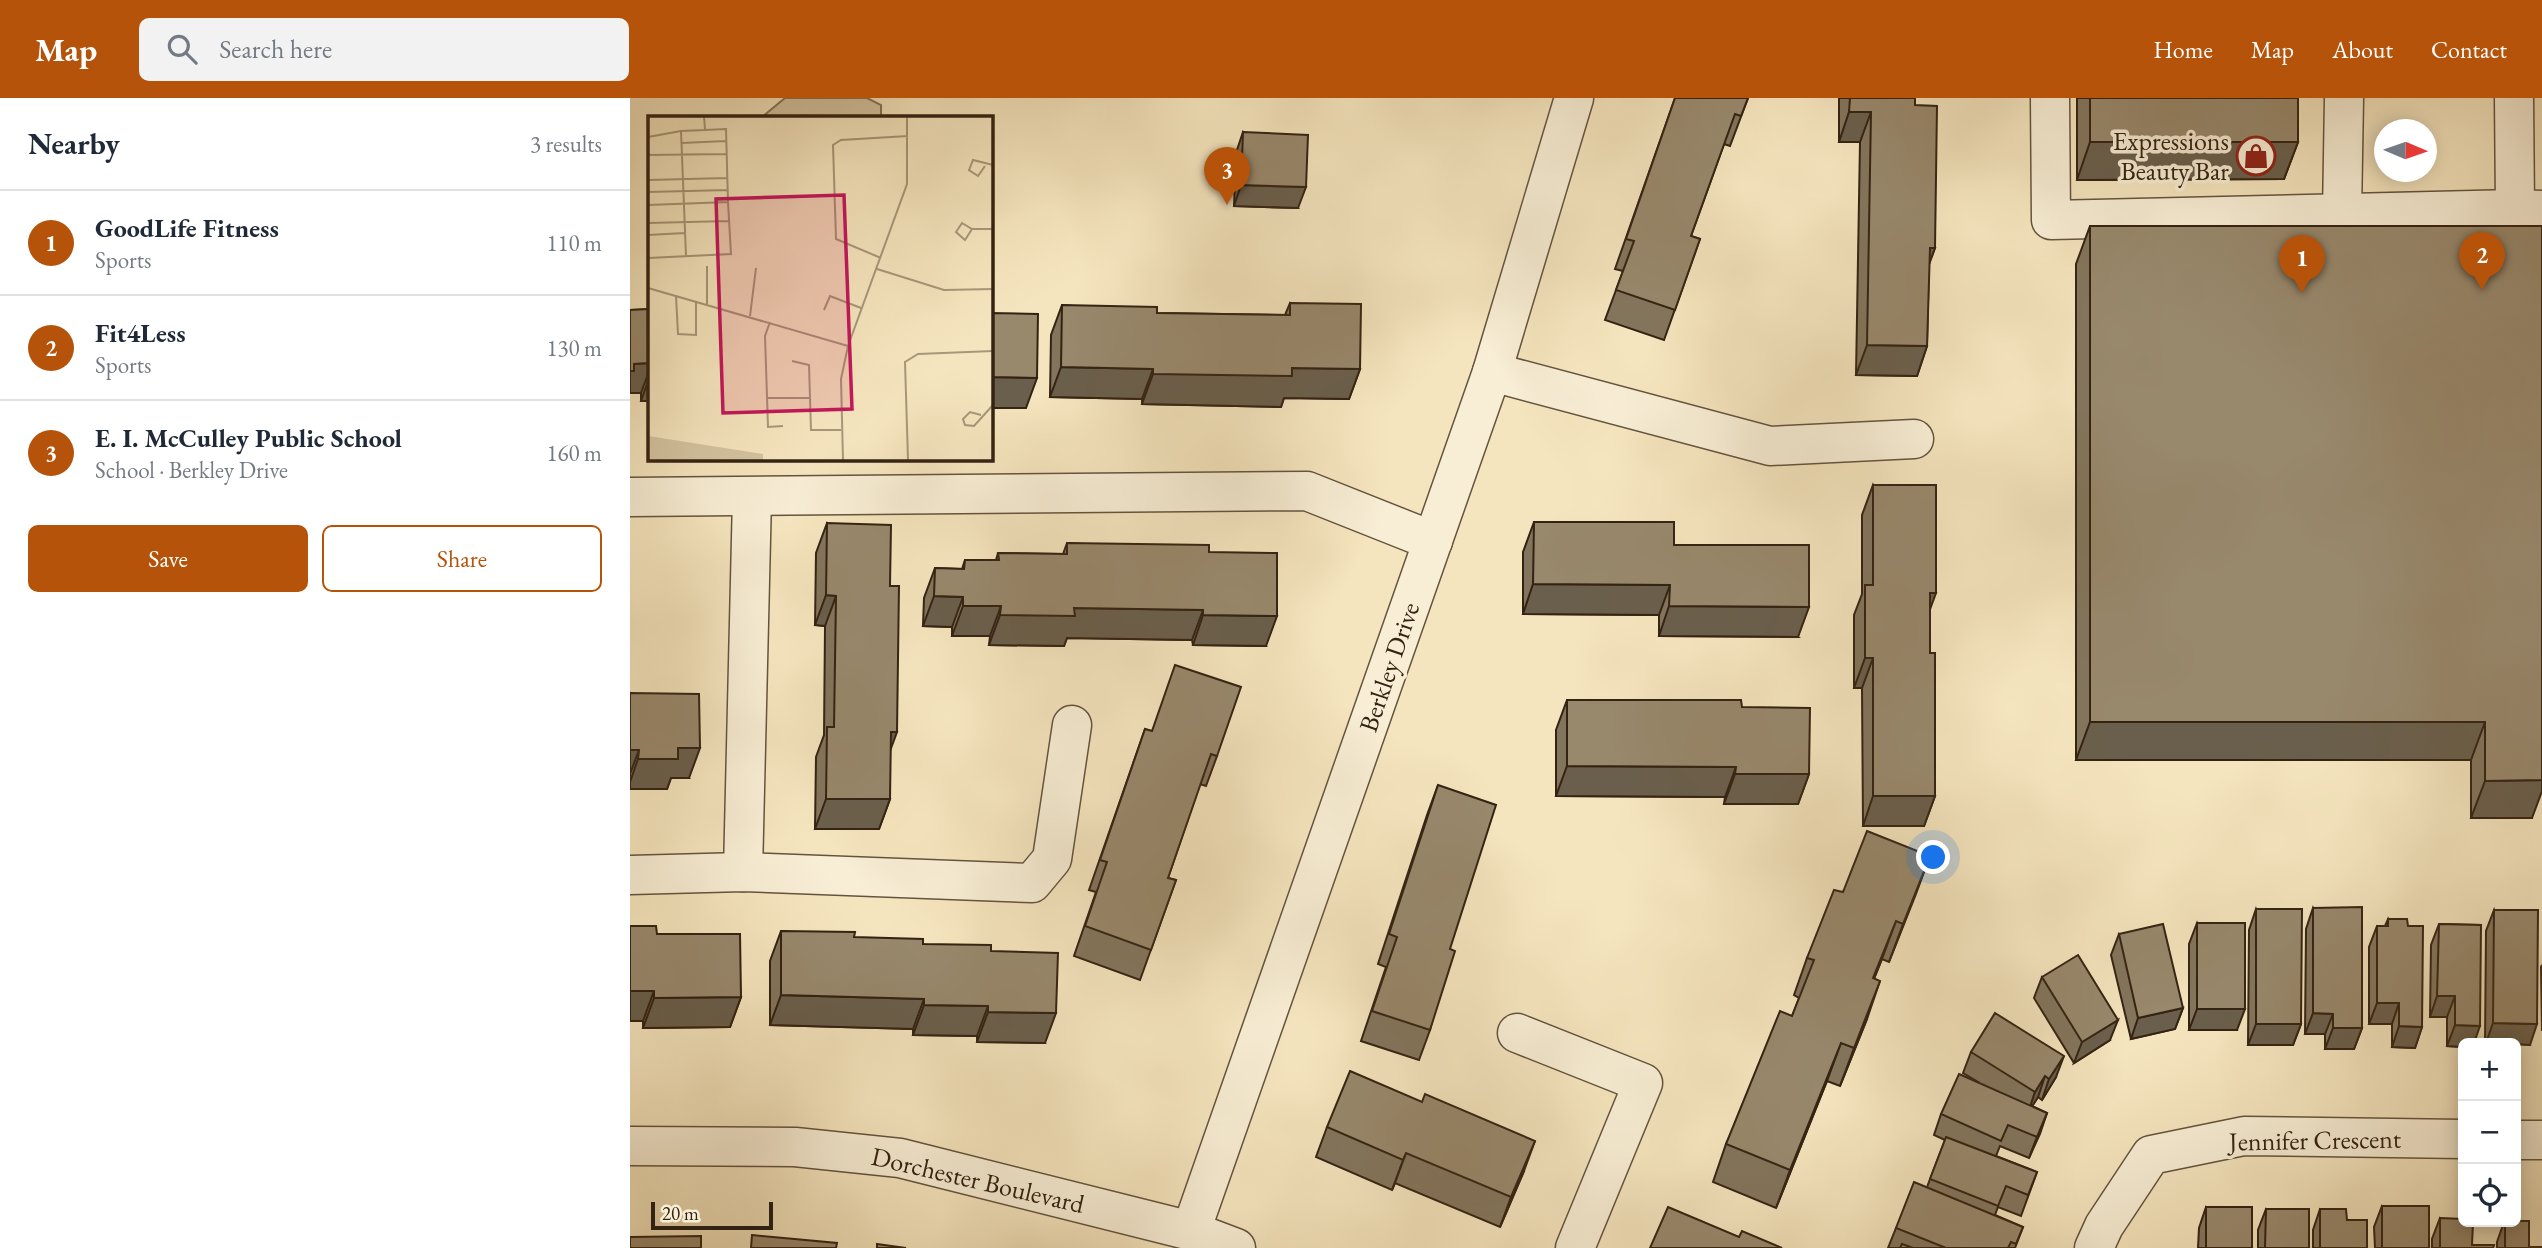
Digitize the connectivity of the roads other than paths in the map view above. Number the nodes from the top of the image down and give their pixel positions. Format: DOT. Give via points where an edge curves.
graph roads {
  1 [pos="1574,98"];
  2 [pos="2050,98"];
  3 [pos="2344,98"];
  4 [pos="2514,98"];
  5 [pos="2528,210"];
  6 [pos="2342,214"];
  7 [pos="1492,372"];
  8 [pos="1914,439"];
  9 [pos="630,497"];
  10 [pos="752,497"];
  11 [pos="1433,541"];
  12 [pos="1072,724"];
  13 [pos="743,872"];
  14 [pos="630,875"];
  15 [pos="1517,1033"];
  16 [pos="2458,1139"];
  17 [pos="2521,1140"];
  18 [pos="2542,1140"];
  19 [pos="630,1146"];
  20 [pos="1191,1231"];
  21 [pos="1236,1248"];
  22 [pos="1575,1248"];
  23 [pos="2094,1248"];
  1 -- 7 [label="street, Berkley Drive"];
  2 -- 6 [label="street" via="2051,220"];
  3 -- 6 [label="street"];
  4 -- 5 [label="street"];
  5 -- 6 [label="street"];
  7 -- 8 [label="street" via="1770,446"];
  7 -- 11 [label="street, Berkley Drive"];
  9 -- 10 [label="street"];
  10 -- 11 [label="street" via="1307,492"];
  10 -- 13 [label="street"];
  11 -- 20 [label="street, Berkley Drive"];
  12 -- 13 [label="street" via="1052,859 1032,883"];
  13 -- 14 [label="street"];
  15 -- 22 [label="street" via="1643,1083"];
  16 -- 23 [label="street, Jennifer Crescent" via="2244,1136 2151,1155"];
  17 -- 18 [label="street"];
  19 -- 20 [label="street, Dorchester Boulevard" via="795,1147 900,1158"];
  20 -- 21 [label="street, Dorchester Boulevard"];
}
